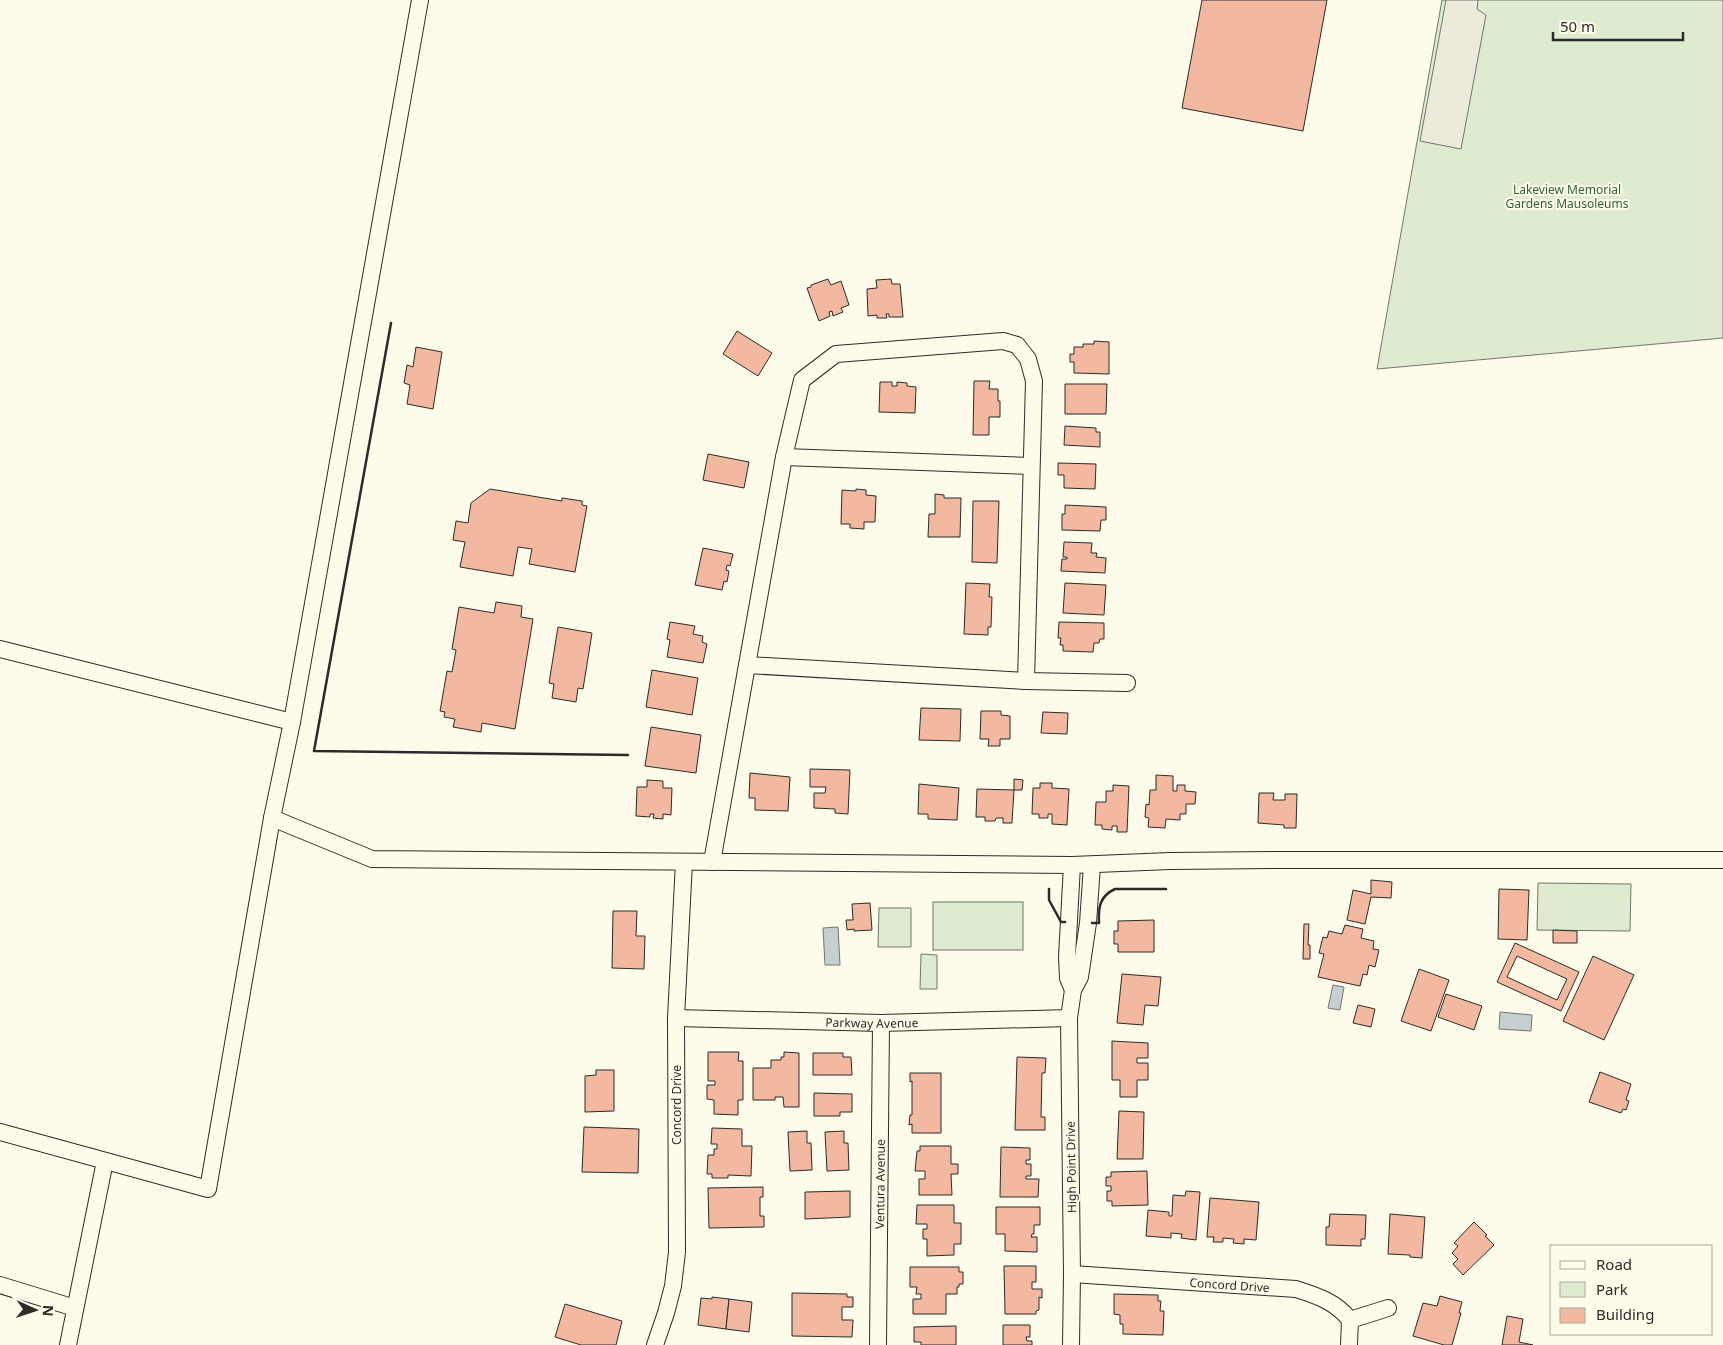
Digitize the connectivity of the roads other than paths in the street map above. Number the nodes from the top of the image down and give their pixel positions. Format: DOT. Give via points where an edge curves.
graph roads {
  1 [pos="420,0"];
  2 [pos="784,457"];
  3 [pos="1030,466"];
  4 [pos="0,649"];
  5 [pos="747,665"];
  6 [pos="1026,681"];
  7 [pos="1127,684"];
  8 [pos="292,722"];
  9 [pos="272,818"];
  10 [pos="1723,860"];
  11 [pos="684,862"];
  12 [pos="712,862"];
  13 [pos="1072,865"];
  14 [pos="1092,865"];
  15 [pos="1073,990"];
  16 [pos="676,1018"];
  17 [pos="1069,1018"];
  18 [pos="881,1023"];
  19 [pos="0,1132"];
  20 [pos="104,1161"];
  21 [pos="1072,1274"];
  22 [pos="0,1285"];
  23 [pos="75,1308"];
  24 [pos="1388,1308"];
  25 [pos="1350,1320"];
  26 [pos="68,1345"];
  27 [pos="655,1345"];
  28 [pos="878,1345"];
  29 [pos="1071,1345"];
  30 [pos="1349,1345"];
  1 -- 8 [label="street"];
  2 -- 3 [label="street"];
  2 -- 3 [label="street" via="802,380 836,354 1004,341 1017,345 1028,359 1034,381"];
  2 -- 5 [label="street"];
  3 -- 6 [label="street"];
  4 -- 8 [label="street"];
  5 -- 6 [label="street"];
  5 -- 12 [label="street"];
  6 -- 7 [label="street"];
  8 -- 9 [label="street"];
  9 -- 11 [label="street" via="372,859"];
  9 -- 20 [label="street" via="208,1189"];
  10 -- 14 [label="street" via="1282,860"];
  11 -- 12 [label="street"];
  11 -- 16 [label="street, Concord Drive"];
  12 -- 13 [label="street"];
  13 -- 14 [label="street"];
  13 -- 15 [label="street, High Point Drive" via="1067,957 1068,978"];
  14 -- 15 [label="street, High Point Drive" via="1080,978"];
  15 -- 17 [label="street, High Point Drive"];
  16 -- 18 [label="street, Parkway Avenue"];
  16 -- 27 [label="street, Concord Drive" via="677,1252 673,1286"];
  17 -- 18 [label="street, Parkway Avenue"];
  17 -- 21 [label="street, High Point Drive"];
  18 -- 28 [label="street, Ventura Avenue"];
  19 -- 20 [label="street"];
  20 -- 23 [label="street"];
  21 -- 25 [label="street, Concord Drive" via="1296,1289 1324,1298"];
  21 -- 29 [label="street, High Point Drive"];
  22 -- 23 [label="street"];
  23 -- 26 [label="street"];
  24 -- 25 [label="street"];
  25 -- 30 [label="street"];
}
